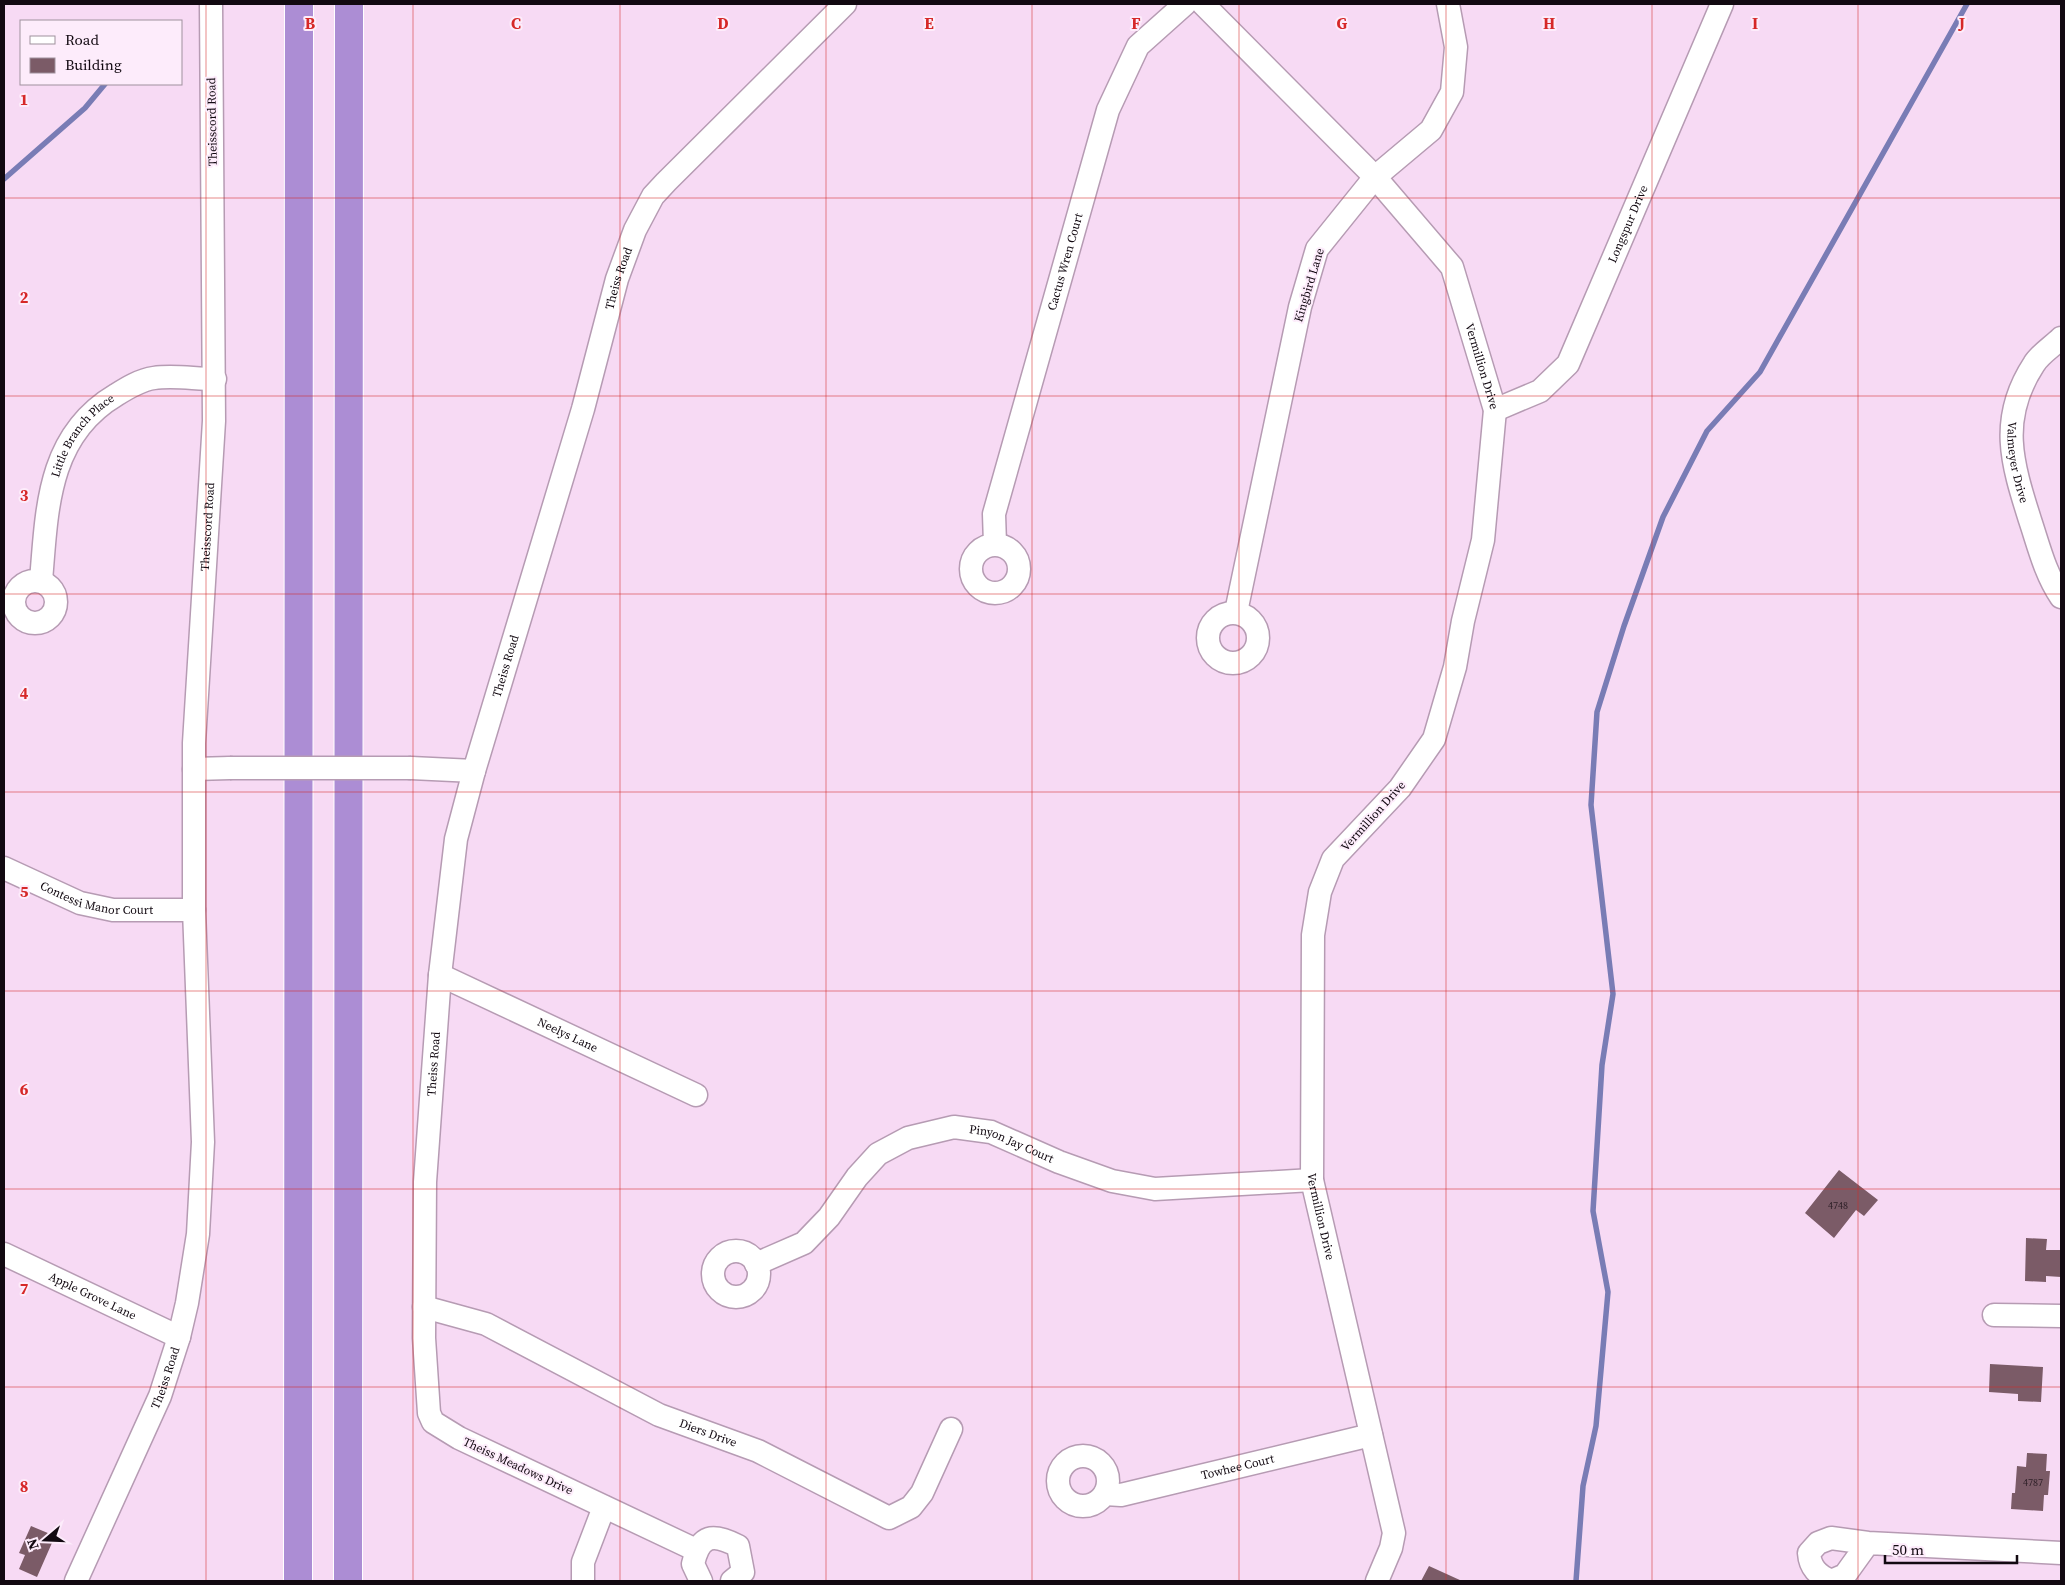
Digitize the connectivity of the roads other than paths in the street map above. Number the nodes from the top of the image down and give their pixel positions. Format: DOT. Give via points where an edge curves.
graph roads {
  1 [pos="211,4"];
  2 [pos="299,4"];
  3 [pos="348,4"];
  4 [pos="844,4"];
  5 [pos="1185,4"];
  6 [pos="1203,4"];
  7 [pos="1448,4"];
  8 [pos="1722,4"];
  9 [pos="1375,177"];
  10 [pos="2061,338"];
  11 [pos="215,379"];
  12 [pos="1495,410"];
  13 [pos="995,544"];
  14 [pos="41,581"];
  15 [pos="2061,597"];
  16 [pos="1236,612"];
  17 [pos="194,769"];
  18 [pos="474,771"];
  19 [pos="4,868"];
  20 [pos="194,910"];
  21 [pos="440,975"];
  22 [pos="696,1095"];
  23 [pos="1312,1180"];
  24 [pos="4,1254"];
  25 [pos="756,1264"];
  26 [pos="424,1307"];
  27 [pos="1994,1316"];
  28 [pos="2061,1316"];
  29 [pos="180,1337"];
  30 [pos="434,1422"];
  31 [pos="951,1429"];
  32 [pos="1371,1435"];
  33 [pos="1105,1494"];
  34 [pos="604,1507"];
  35 [pos="1868,1543"];
  36 [pos="696,1550"];
  37 [pos="2061,1553"];
  38 [pos="76,1581"];
  39 [pos="298,1581"];
  40 [pos="348,1581"];
  41 [pos="583,1581"];
  42 [pos="701,1581"];
  43 [pos="732,1581"];
  44 [pos="1377,1581"];
  1 -- 11 [label="street, Theisscord Road"];
  2 -- 39 [label="highway"];
  3 -- 40 [label="highway"];
  4 -- 18 [label="street, Theiss Road" via="653,196 635,230 617,279 583,409"];
  5 -- 13 [label="street, Cactus Wren Court" via="1138,46 1108,110 994,514"];
  6 -- 9 [label="street, Vermillion Drive"];
  7 -- 9 [label="street, Kingbird Lane" via="1456,47 1452,92 1431,130"];
  8 -- 12 [label="street, Longspur Drive" via="1568,364 1540,391"];
  9 -- 12 [label="street, Vermillion Drive" via="1452,267"];
  9 -- 16 [label="street, Kingbird Lane" via="1317,249 1300,308"];
  10 -- 15 [label="street, Valmeyer Drive" via="2035,362 2020,391 2010,434 2015,472 2049,579"];
  11 -- 14 [label="street, Little Branch Place" via="153,378 100,405 84,421 66,445 56,469 47,514"];
  11 -- 17 [label="street, Theisscord Road"];
  12 -- 23 [label="street, Vermillion Drive" via="1483,540 1455,667 1434,739 1400,788 1333,859 1320,892 1313,935"];
  17 -- 18 [label="street, bridge" via="410,768"];
  17 -- 20 [label="street, Theiss Road"];
  18 -- 21 [label="street, Theiss Road" via="456,839"];
  19 -- 20 [label="street, Contessi Manor Court" via="80,903 114,910"];
  20 -- 29 [label="street, Theiss Road" via="202,1088 202,1192 194,1265"];
  21 -- 22 [label="street, Neelys Lane"];
  21 -- 26 [label="street, Theiss Road" via="425,1182"];
  23 -- 25 [label="street, Pinyon Jay Court" via="1155,1189 1112,1181 991,1132 954,1127 908,1138 878,1154 829,1217 804,1243"];
  23 -- 32 [label="street, Vermillion Drive"];
  24 -- 29 [label="street, Apple Grove Lane"];
  26 -- 30 [label="street, Theiss Road" via="427,1399"];
  26 -- 31 [label="street, Diers Drive" via="486,1324 659,1415 758,1451 889,1518 911,1507 922,1493"];
  27 -- 28 [label="street"];
  29 -- 38 [label="street, Theiss Road" via="146,1430"];
  30 -- 34 [label="street, Theiss Meadows Drive" via="459,1438"];
  32 -- 33 [label="street, Towhee Court" via="1120,1495"];
  32 -- 44 [label="street, Vermillion Drive" via="1394,1533"];
  34 -- 36 [label="street, Theiss Meadows Drive"];
  34 -- 41 [label="street" via="583,1562"];
  35 -- 37 [label="street"];
  36 -- 42 [label="street" via="693,1564"];
  36 -- 43 [label="street" via="708,1539 720,1537 738,1546 742,1572"];
}
